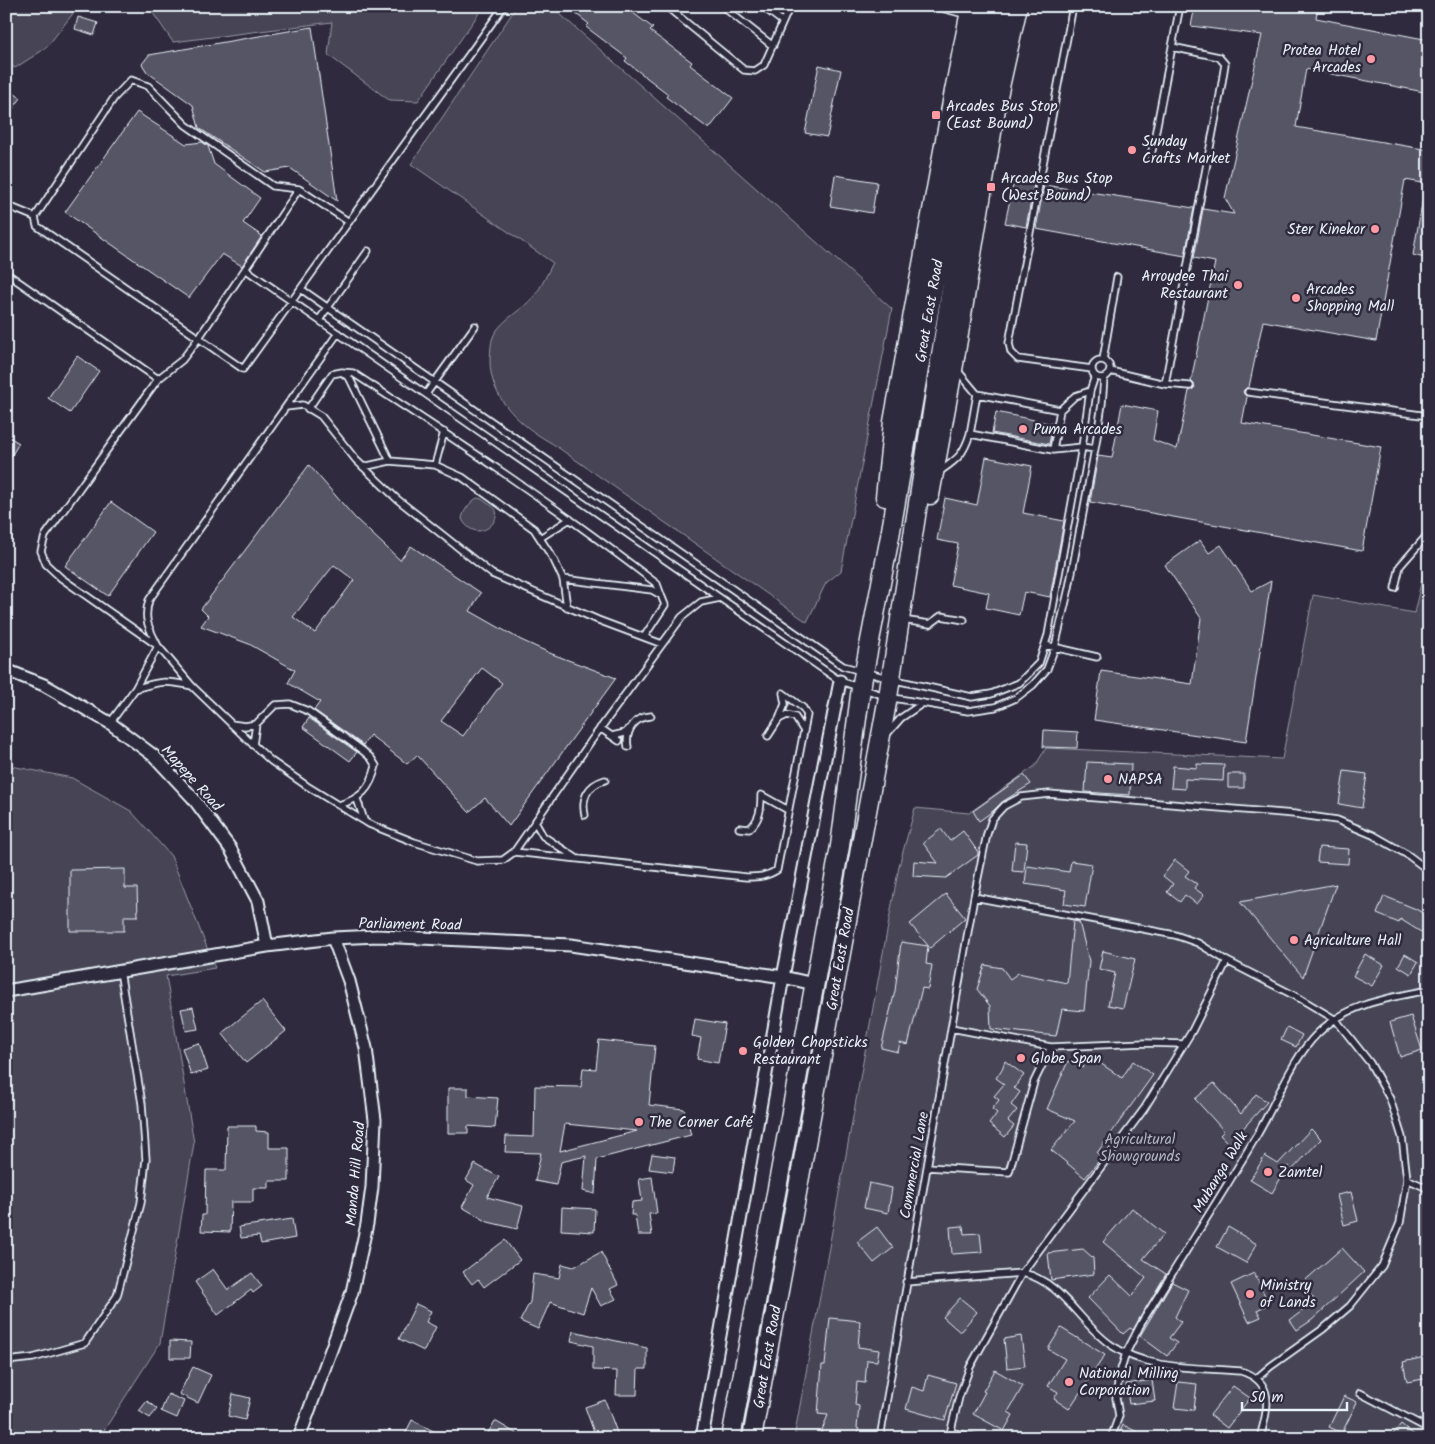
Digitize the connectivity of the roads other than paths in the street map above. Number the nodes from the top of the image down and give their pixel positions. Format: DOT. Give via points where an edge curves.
graph roads {
  1 [pos="504,6"];
  2 [pos="666,6"];
  3 [pos="722,6"];
  4 [pos="762,6"];
  5 [pos="790,6"];
  6 [pos="934,6"];
  7 [pos="986,6"];
  8 [pos="1002,6"];
  9 [pos="1018,6"];
  10 [pos="1073,6"];
  11 [pos="1180,6"];
  12 [pos="960,10"];
  13 [pos="783,22"];
  14 [pos="773,46"];
  15 [pos="1172,46"];
  16 [pos="1151,156"];
  17 [pos="299,189"];
  18 [pos="6,205"];
  19 [pos="35,217"];
  20 [pos="349,222"];
  21 [pos="368,251"];
  22 [pos="245,269"];
  23 [pos="6,273"];
  24 [pos="1117,277"];
  25 [pos="301,289"];
  26 [pos="292,302"];
  27 [pos="328,308"];
  28 [pos="319,320"];
  29 [pos="475,326"];
  30 [pos="338,333"];
  31 [pos="198,339"];
  32 [pos="1103,360"];
  33 [pos="954,364"];
  34 [pos="1092,369"];
  35 [pos="1110,371"];
  36 [pos="342,372"];
  37 [pos="1095,376"];
  38 [pos="1104,378"];
  39 [pos="158,379"];
  40 [pos="435,382"];
  41 [pos="1165,384"];
  42 [pos="1190,386"];
  43 [pos="1090,391"];
  44 [pos="1248,392"];
  45 [pos="426,394"];
  46 [pos="977,394"];
  47 [pos="286,407"];
  48 [pos="308,409"];
  49 [pos="1060,410"];
  50 [pos="1429,416"];
  51 [pos="444,432"];
  52 [pos="970,434"];
  53 [pos="1082,447"];
  54 [pos="1053,450"];
  55 [pos="1095,450"];
  56 [pos="390,461"];
  57 [pos="436,465"];
  58 [pos="363,467"];
  59 [pos="933,476"];
  60 [pos="570,519"];
  61 [pos="1429,533"];
  62 [pos="540,538"];
  63 [pos="908,568"];
  64 [pos="563,579"];
  65 [pos="1395,588"];
  66 [pos="661,595"];
  67 [pos="720,598"];
  68 [pos="567,607"];
  69 [pos="874,617"];
  70 [pos="900,620"];
  71 [pos="964,620"];
  72 [pos="644,637"];
  73 [pos="662,644"];
  74 [pos="1045,645"];
  75 [pos="158,646"];
  76 [pos="1055,647"];
  77 [pos="1097,657"];
  78 [pos="843,666"];
  79 [pos="6,670"];
  80 [pos="891,679"];
  81 [pos="862,680"];
  82 [pos="840,681"];
  83 [pos="192,686"];
  84 [pos="134,689"];
  85 [pos="888,697"];
  86 [pos="923,703"];
  87 [pos="651,716"];
  88 [pos="780,719"];
  89 [pos="110,723"];
  90 [pos="231,724"];
  91 [pos="256,724"];
  92 [pos="600,728"];
  93 [pos="629,729"];
  94 [pos="804,730"];
  95 [pos="612,736"];
  96 [pos="768,736"];
  97 [pos="880,740"];
  98 [pos="619,741"];
  99 [pos="253,744"];
  100 [pos="628,747"];
  101 [pos="605,780"];
  102 [pos="357,799"];
  103 [pos="339,805"];
  104 [pos="788,810"];
  105 [pos="585,815"];
  106 [pos="364,820"];
  107 [pos="536,822"];
  108 [pos="739,828"];
  109 [pos="514,852"];
  110 [pos="578,859"];
  111 [pos="1429,870"];
  112 [pos="974,897"];
  113 [pos="333,938"];
  114 [pos="267,946"];
  115 [pos="1227,961"];
  116 [pos="120,971"];
  117 [pos="783,977"];
  118 [pos="814,984"];
  119 [pos="1429,990"];
  120 [pos="6,991"];
  121 [pos="1336,1020"];
  122 [pos="951,1028"];
  123 [pos="1184,1044"];
  124 [pos="1051,1047"];
  125 [pos="927,1167"];
  126 [pos="1407,1179"];
  127 [pos="1429,1189"];
  128 [pos="1022,1273"];
  129 [pos="906,1282"];
  130 [pos="1126,1353"];
  131 [pos="6,1361"];
  132 [pos="1257,1378"];
  133 [pos="1360,1394"];
  134 [pos="1429,1430"];
  135 [pos="950,1435"];
  136 [pos="299,1438"];
  137 [pos="702,1438"];
  138 [pos="731,1438"];
  139 [pos="752,1438"];
  140 [pos="880,1438"];
  141 [pos="977,1438"];
  142 [pos="1111,1438"];
  143 [pos="1260,1438"];
  1 -- 20 [label="lane"];
  2 -- 14 [label="lane" via="744,70 755,71 764,65"];
  3 -- 14 [label="lane"];
  4 -- 13 [label="lane"];
  5 -- 13 [label="lane"];
  6 -- 12 [label="lane"];
  7 -- 69 [label="main road, Great East Road" via="960,132"];
  8 -- 63 [label="main road, Great East Road" via="974,144"];
  9 -- 33 [label="main road, Great East Road" via="998,96"];
  10 -- 34 [label="lane" via="1009,343 1011,352 1018,359"];
  11 -- 15 [label="lane"];
  12 -- 69 [label="main road, Great East Road" via="893,422 873,592"];
  13 -- 14 [label="lane"];
  15 -- 16 [label="lane"];
  15 -- 41 [label="lane" via="1219,57 1225,64"];
  17 -- 19 [label="lane" via="272,186 186,125 148,86 131,80 114,98"];
  17 -- 20 [label="lane"];
  17 -- 22 [label="lane"];
  18 -- 19 [label="lane"];
  19 -- 31 [label="lane" via="37,226"];
  20 -- 25 [label="lane"];
  21 -- 27 [label="lane"];
  22 -- 26 [label="lane"];
  22 -- 31 [label="lane"];
  23 -- 39 [label="lane"];
  24 -- 32 [label="lane"];
  25 -- 26 [label="lane"];
  25 -- 27 [label="lane"];
  26 -- 28 [label="lane"];
  26 -- 31 [label="lane" via="243,370"];
  27 -- 28 [label="lane"];
  27 -- 40 [label="lane"];
  28 -- 30 [label="lane"];
  29 -- 40 [label="lane"];
  30 -- 45 [label="lane"];
  30 -- 47 [label="lane"];
  31 -- 39 [label="lane" via="182,360"];
  32 -- 34 [label="lane" via="1095,362"];
  32 -- 35 [label="lane" via="1110,365"];
  33 -- 46 [label="lane"];
  33 -- 59 [label="main road, Great East Road"];
  34 -- 37 [label="lane"];
  35 -- 38 [label="lane"];
  35 -- 41 [label="lane"];
  36 -- 48 [label="lane" via="332,374"];
  36 -- 51 [label="lane" via="353,373"];
  36 -- 56 [label="lane" via="350,379"];
  37 -- 38 [label="lane"];
  37 -- 43 [label="lane"];
  38 -- 55 [label="lane"];
  39 -- 75 [label="lane" via="45,536 41,550 46,564 60,578"];
  40 -- 45 [label="lane"];
  40 -- 78 [label="lane"];
  41 -- 42 [label="lane"];
  43 -- 49 [label="lane" via="1075,396"];
  43 -- 53 [label="lane"];
  44 -- 50 [label="lane"];
  45 -- 67 [label="lane"];
  46 -- 49 [label="lane"];
  46 -- 52 [label="lane"];
  47 -- 48 [label="lane" via="302,405"];
  47 -- 75 [label="lane" via="149,600 146,621"];
  48 -- 58 [label="lane" via="320,416"];
  49 -- 54 [label="lane"];
  51 -- 57 [label="lane"];
  51 -- 60 [label="lane"];
  52 -- 54 [label="lane"];
  52 -- 59 [label="lane" via="960,457"];
  53 -- 54 [label="lane"];
  53 -- 55 [label="lane"];
  53 -- 74 [label="lane"];
  55 -- 76 [label="lane"];
  56 -- 57 [label="lane"];
  56 -- 58 [label="lane"];
  57 -- 62 [label="lane" via="462,477 534,529"];
  58 -- 68 [label="lane" via="396,500 492,574"];
  59 -- 63 [label="main road, Great East Road" via="919,550"];
  60 -- 62 [label="lane"];
  60 -- 66 [label="lane" via="657,584"];
  61 -- 65 [label="lane" via="1400,566"];
  62 -- 64 [label="lane"];
  63 -- 70 [label="main road, Great East Road"];
  64 -- 66 [label="lane" via="652,590"];
  64 -- 68 [label="lane"];
  66 -- 72 [label="lane" via="665,605"];
  67 -- 73 [label="lane" via="701,602 682,617"];
  67 -- 82 [label="lane"];
  68 -- 72 [label="lane"];
  69 -- 81 [label="main road, Great East Road"];
  70 -- 71 [label="lane" via="930,624 941,616"];
  70 -- 80 [label="main road, Great East Road"];
  72 -- 73 [label="lane"];
  73 -- 92 [label="lane"];
  74 -- 76 [label="lane"];
  74 -- 80 [label="lane" via="1039,664 1019,683 991,694 972,697"];
  75 -- 83 [label="lane"];
  75 -- 84 [label="lane"];
  76 -- 77 [label="lane"];
  76 -- 86 [label="lane" via="1047,669 1034,686 995,707 968,711"];
  78 -- 81 [label="lane"];
  78 -- 82 [label="lane"];
  79 -- 89 [label="street, Mapepe Road" via="44,685"];
  80 -- 81 [label="lane"];
  80 -- 85 [label="main road, Great East Road"];
  81 -- 82 [label="lane"];
  81 -- 85 [label="lane"];
  81 -- 118 [label="main road, Great East Road" via="840,846"];
  82 -- 117 [label="street"];
  83 -- 84 [label="lane" via="159,681"];
  83 -- 90 [label="lane"];
  84 -- 89 [label="lane"];
  85 -- 86 [label="lane"];
  85 -- 97 [label="main road, Great East Road"];
  86 -- 97 [label="lane" via="901,718"];
  87 -- 93 [label="lane" via="638,720"];
  88 -- 94 [label="lane" via="787,715 795,717"];
  88 -- 94 [label="lane" via="785,704 783,693 807,715"];
  88 -- 96 [label="lane"];
  89 -- 114 [label="street, Mapepe Road" via="154,756 193,798 230,848 258,901"];
  90 -- 91 [label="lane"];
  90 -- 99 [label="lane"];
  91 -- 99 [label="lane"];
  91 -- 102 [label="lane" via="276,706 290,704 308,711 363,750 376,766 372,780"];
  92 -- 95 [label="lane"];
  92 -- 107 [label="lane"];
  93 -- 95 [label="lane"];
  93 -- 100 [label="lane"];
  94 -- 104 [label="lane"];
  95 -- 98 [label="lane"];
  97 -- 139 [label="main road, Great East Road"];
  99 -- 103 [label="lane" via="271,761"];
  101 -- 105 [label="lane" via="587,791 583,802"];
  102 -- 103 [label="lane"];
  102 -- 106 [label="lane"];
  103 -- 106 [label="lane"];
  104 -- 108 [label="lane" via="761,795 756,823 749,829"];
  104 -- 110 [label="lane" via="777,870 762,877"];
  106 -- 109 [label="lane" via="414,842 477,861 503,860"];
  107 -- 109 [label="lane"];
  107 -- 110 [label="lane" via="543,836"];
  109 -- 110 [label="lane"];
  111 -- 112 [label="lane, Commercial Lane" via="1373,835 1337,820 1049,794 1021,797 1004,806 992,820"];
  112 -- 115 [label="lane" via="1175,935 1198,943"];
  112 -- 122 [label="lane, Commercial Lane"];
  113 -- 114 [label="street, Parliament Road"];
  113 -- 117 [label="street, Parliament Road" via="406,937 571,945"];
  113 -- 136 [label="street, Manda Hill Road" via="366,1048 375,1120 372,1187 352,1292"];
  114 -- 116 [label="street, Parliament Road"];
  115 -- 121 [label="lane"];
  115 -- 123 [label="lane"];
  116 -- 120 [label="street, Parliament Road"];
  116 -- 131 [label="lane" via="142,1104 146,1159 142,1203 117,1296 86,1343 33,1358"];
  117 -- 118 [label="street, Parliament Road"];
  117 -- 137 [label="street"];
  118 -- 138 [label="main road, Great East Road"];
  119 -- 121 [label="lane, Mubanga Walk" via="1358,1007"];
  121 -- 126 [label="lane" via="1370,1063 1390,1099 1402,1137"];
  121 -- 130 [label="lane, Mubanga Walk" via="1318,1034 1293,1066 1258,1132"];
  122 -- 124 [label="lane"];
  122 -- 125 [label="lane, Commercial Lane"];
  123 -- 124 [label="lane"];
  123 -- 128 [label="lane" via="1144,1109"];
  124 -- 125 [label="lane" via="1034,1082 1008,1172"];
  125 -- 129 [label="lane, Commercial Lane"];
  126 -- 127 [label="lane"];
  126 -- 132 [label="lane" via="1400,1223 1382,1266 1350,1306"];
  128 -- 129 [label="lane"];
  128 -- 130 [label="lane" via="1045,1281 1102,1338"];
  128 -- 135 [label="lane" via="970,1367"];
  129 -- 140 [label="lane, Commercial Lane"];
  130 -- 132 [label="lane" via="1166,1366 1241,1371"];
  130 -- 142 [label="lane, Mubanga Walk" via="1116,1398 1119,1416"];
  132 -- 143 [label="lane" via="1267,1397"];
  133 -- 134 [label="lane"];
  135 -- 141 [label="lane"];
}
